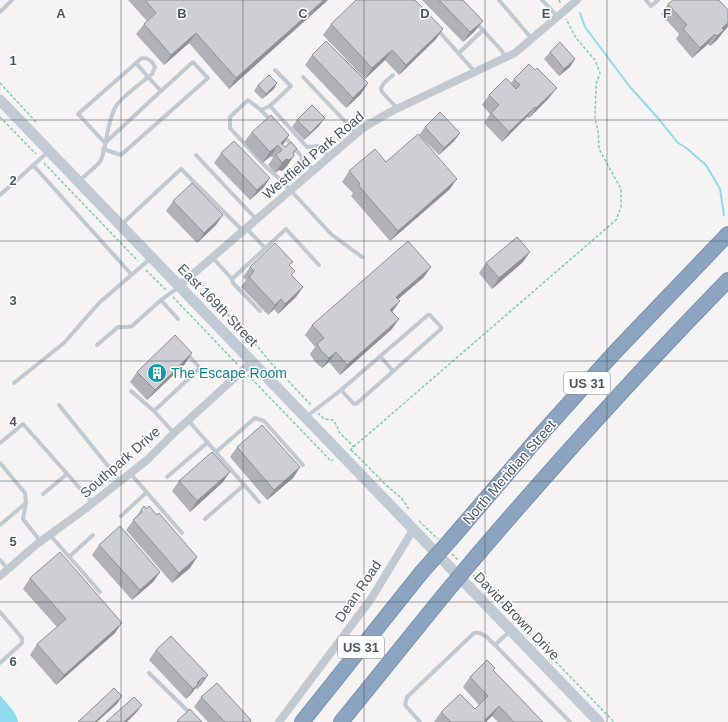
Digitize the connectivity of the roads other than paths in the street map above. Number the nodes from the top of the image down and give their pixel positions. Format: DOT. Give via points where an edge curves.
graph roads {
  1 [pos="12,0"];
  2 [pos="499,0"];
  3 [pos="542,0"];
  4 [pos="577,0"];
  5 [pos="646,0"];
  6 [pos="658,0"];
  7 [pos="0,12"];
  8 [pos="563,13"];
  9 [pos="473,20"];
  10 [pos="434,26"];
  11 [pos="482,30"];
  12 [pos="532,39"];
  13 [pos="459,53"];
  14 [pos="505,58"];
  15 [pos="136,63"];
  16 [pos="275,70"];
  17 [pos="475,72"];
  18 [pos="393,75"];
  19 [pos="148,77"];
  20 [pos="302,77"];
  21 [pos="161,91"];
  22 [pos="0,100"];
  23 [pos="270,106"];
  24 [pos="397,108"];
  25 [pos="261,110"];
  26 [pos="274,125"];
  27 [pos="279,130"];
  28 [pos="356,133"];
  29 [pos="105,143"];
  30 [pos="103,149"];
  31 [pos="49,151"];
  32 [pos="196,155"];
  33 [pos="329,157"];
  34 [pos="303,158"];
  35 [pos="34,165"];
  36 [pos="314,170"];
  37 [pos="282,181"];
  38 [pos="78,182"];
  39 [pos="290,191"];
  40 [pos="0,195"];
  41 [pos="257,220"];
  42 [pos="121,225"];
  43 [pos="246,230"];
  44 [pos="728,234"];
  45 [pos="265,248"];
  46 [pos="362,256"];
  47 [pos="151,257"];
  48 [pos="213,258"];
  49 [pos="319,265"];
  50 [pos="131,274"];
  51 [pos="232,278"];
  52 [pos="728,280"];
  53 [pos="179,286"];
  54 [pos="161,300"];
  55 [pos="260,311"];
  56 [pos="178,319"];
  57 [pos="97,345"];
  58 [pos="181,348"];
  59 [pos="380,356"];
  60 [pos="252,362"];
  61 [pos="393,371"];
  62 [pos="14,382"];
  63 [pos="341,390"];
  64 [pos="131,391"];
  65 [pos="59,405"];
  66 [pos="154,411"];
  67 [pos="305,417"];
  68 [pos="188,420"];
  69 [pos="174,433"];
  70 [pos="208,442"];
  71 [pos="0,444"];
  72 [pos="216,452"];
  73 [pos="0,463"];
  74 [pos="303,465"];
  75 [pos="130,473"];
  76 [pos="67,474"];
  77 [pos="167,478"];
  78 [pos="120,481"];
  79 [pos="244,485"];
  80 [pos="147,492"];
  81 [pos="43,494"];
  82 [pos="259,502"];
  83 [pos="26,503"];
  84 [pos="93,503"];
  85 [pos="121,516"];
  86 [pos="205,519"];
  87 [pos="0,526"];
  88 [pos="414,530"];
  89 [pos="182,534"];
  90 [pos="50,535"];
  91 [pos="94,535"];
  92 [pos="41,542"];
  93 [pos="68,557"];
  94 [pos="0,560"];
  95 [pos="8,569"];
  96 [pos="0,576"];
  97 [pos="100,592"];
  98 [pos="0,612"];
  99 [pos="510,631"];
  100 [pos="495,646"];
  101 [pos="0,663"];
  102 [pos="149,673"];
  103 [pos="199,722"];
  104 [pos="279,722"];
  105 [pos="302,722"];
  106 [pos="341,722"];
  107 [pos="420,722"];
  108 [pos="570,722"];
  109 [pos="599,722"];
  1 -- 7 [label="lane"];
  2 -- 12 [label="lane"];
  3 -- 8 [label="lane"];
  4 -- 8 [label="street, Westfield Park Road"];
  5 -- 6 [label="lane" via="652,6"];
  8 -- 12 [label="street, Westfield Park Road"];
  9 -- 11 [label="lane"];
  10 -- 13 [label="lane"];
  11 -- 13 [label="lane"];
  11 -- 14 [label="lane" via="502,51"];
  12 -- 14 [label="street, Westfield Park Road"];
  13 -- 17 [label="lane"];
  14 -- 17 [label="street, Westfield Park Road"];
  15 -- 19 [label="lane"];
  15 -- 19 [label="lane" via="142,58 151,60 156,67"];
  15 -- 29 [label="lane" via="78,114"];
  16 -- 23 [label="lane" via="291,86"];
  17 -- 24 [label="street, Westfield Park Road"];
  18 -- 24 [label="lane" via="381,88"];
  19 -- 21 [label="lane"];
  19 -- 29 [label="lane" via="117,105"];
  20 -- 28 [label="lane"];
  21 -- 29 [label="lane"];
  21 -- 30 [label="lane" via="193,62 208,78 121,155"];
  22 -- 31 [label="street, East 169th Street"];
  23 -- 25 [label="lane"];
  23 -- 33 [label="lane" via="307,147 318,146"];
  24 -- 28 [label="street, Westfield Park Road"];
  25 -- 26 [label="lane"];
  25 -- 37 [label="lane" via="248,100 230,117 230,128"];
  27 -- 34 [label="lane"];
  28 -- 33 [label="street, Westfield Park Road"];
  29 -- 30 [label="lane"];
  30 -- 38 [label="lane" via="100,161"];
  31 -- 35 [label="lane"];
  31 -- 38 [label="street, East 169th Street"];
  32 -- 41 [label="lane"];
  33 -- 36 [label="street, Westfield Park Road"];
  34 -- 36 [label="lane"];
  34 -- 37 [label="lane"];
  35 -- 40 [label="lane"];
  35 -- 50 [label="lane"];
  36 -- 39 [label="street, Westfield Park Road"];
  37 -- 39 [label="lane"];
  38 -- 42 [label="street, East 169th Street"];
  39 -- 41 [label="street, Westfield Park Road"];
  39 -- 46 [label="lane" via="331,234"];
  41 -- 43 [label="street, Westfield Park Road"];
  42 -- 43 [label="lane" via="181,169"];
  42 -- 47 [label="street, East 169th Street"];
  43 -- 45 [label="lane"];
  43 -- 48 [label="street, Westfield Park Road"];
  44 -- 105 [label="highway, North Meridian Street / US 31, bridge" via="615,352 446,543"];
  45 -- 49 [label="lane" via="286,229"];
  45 -- 51 [label="lane"];
  47 -- 50 [label="lane"];
  47 -- 53 [label="street, East 169th Street"];
  48 -- 51 [label="lane"];
  48 -- 53 [label="street, Westfield Park Road"];
  50 -- 62 [label="lane" via="99,303 64,343"];
  51 -- 55 [label="lane" via="233,283"];
  52 -- 106 [label="highway, US 31, bridge" via="626,386 467,564"];
  53 -- 54 [label="lane"];
  53 -- 60 [label="street, East 169th Street"];
  54 -- 56 [label="lane"];
  54 -- 57 [label="lane" via="132,326 118,327"];
  58 -- 66 [label="lane" via="200,368"];
  59 -- 61 [label="lane"];
  59 -- 61 [label="lane" via="428,315 441,327"];
  59 -- 63 [label="lane"];
  60 -- 67 [label="street, East 169th Street"];
  60 -- 68 [label="street, Southpark Drive"];
  61 -- 63 [label="lane" via="356,404"];
  63 -- 67 [label="lane"];
  64 -- 66 [label="lane"];
  65 -- 78 [label="lane"];
  66 -- 69 [label="lane"];
  67 -- 88 [label="street, East 169th Street"];
  68 -- 69 [label="street, Southpark Drive"];
  68 -- 70 [label="lane"];
  69 -- 75 [label="street, Southpark Drive"];
  70 -- 72 [label="lane"];
  70 -- 77 [label="lane"];
  71 -- 76 [label="lane" via="23,424"];
  72 -- 74 [label="lane" via="255,418 264,421"];
  72 -- 79 [label="lane"];
  73 -- 83 [label="lane" via="25,494"];
  75 -- 78 [label="street, Southpark Drive"];
  75 -- 80 [label="lane"];
  76 -- 81 [label="lane"];
  76 -- 84 [label="lane"];
  78 -- 84 [label="street, Southpark Drive"];
  79 -- 82 [label="lane"];
  79 -- 86 [label="lane"];
  80 -- 85 [label="lane"];
  80 -- 89 [label="lane"];
  83 -- 87 [label="lane"];
  83 -- 92 [label="lane" via="23,518"];
  84 -- 90 [label="street, Southpark Drive"];
  88 -- 99 [label="street, David Brown Drive"];
  88 -- 104 [label="street, Dean Road" via="371,599"];
  90 -- 92 [label="street, Southpark Drive"];
  90 -- 93 [label="lane"];
  91 -- 93 [label="lane"];
  92 -- 95 [label="street, Southpark Drive"];
  93 -- 97 [label="lane"];
  94 -- 95 [label="lane"];
  95 -- 96 [label="street, Southpark Drive"];
  98 -- 101 [label="lane" via="22,638 22,643"];
  99 -- 100 [label="lane"];
  99 -- 109 [label="street, David Brown Drive"];
  100 -- 107 [label="lane" via="482,633 474,633 406,697 405,705"];
  100 -- 108 [label="lane"];
  102 -- 103 [label="lane"];
}
